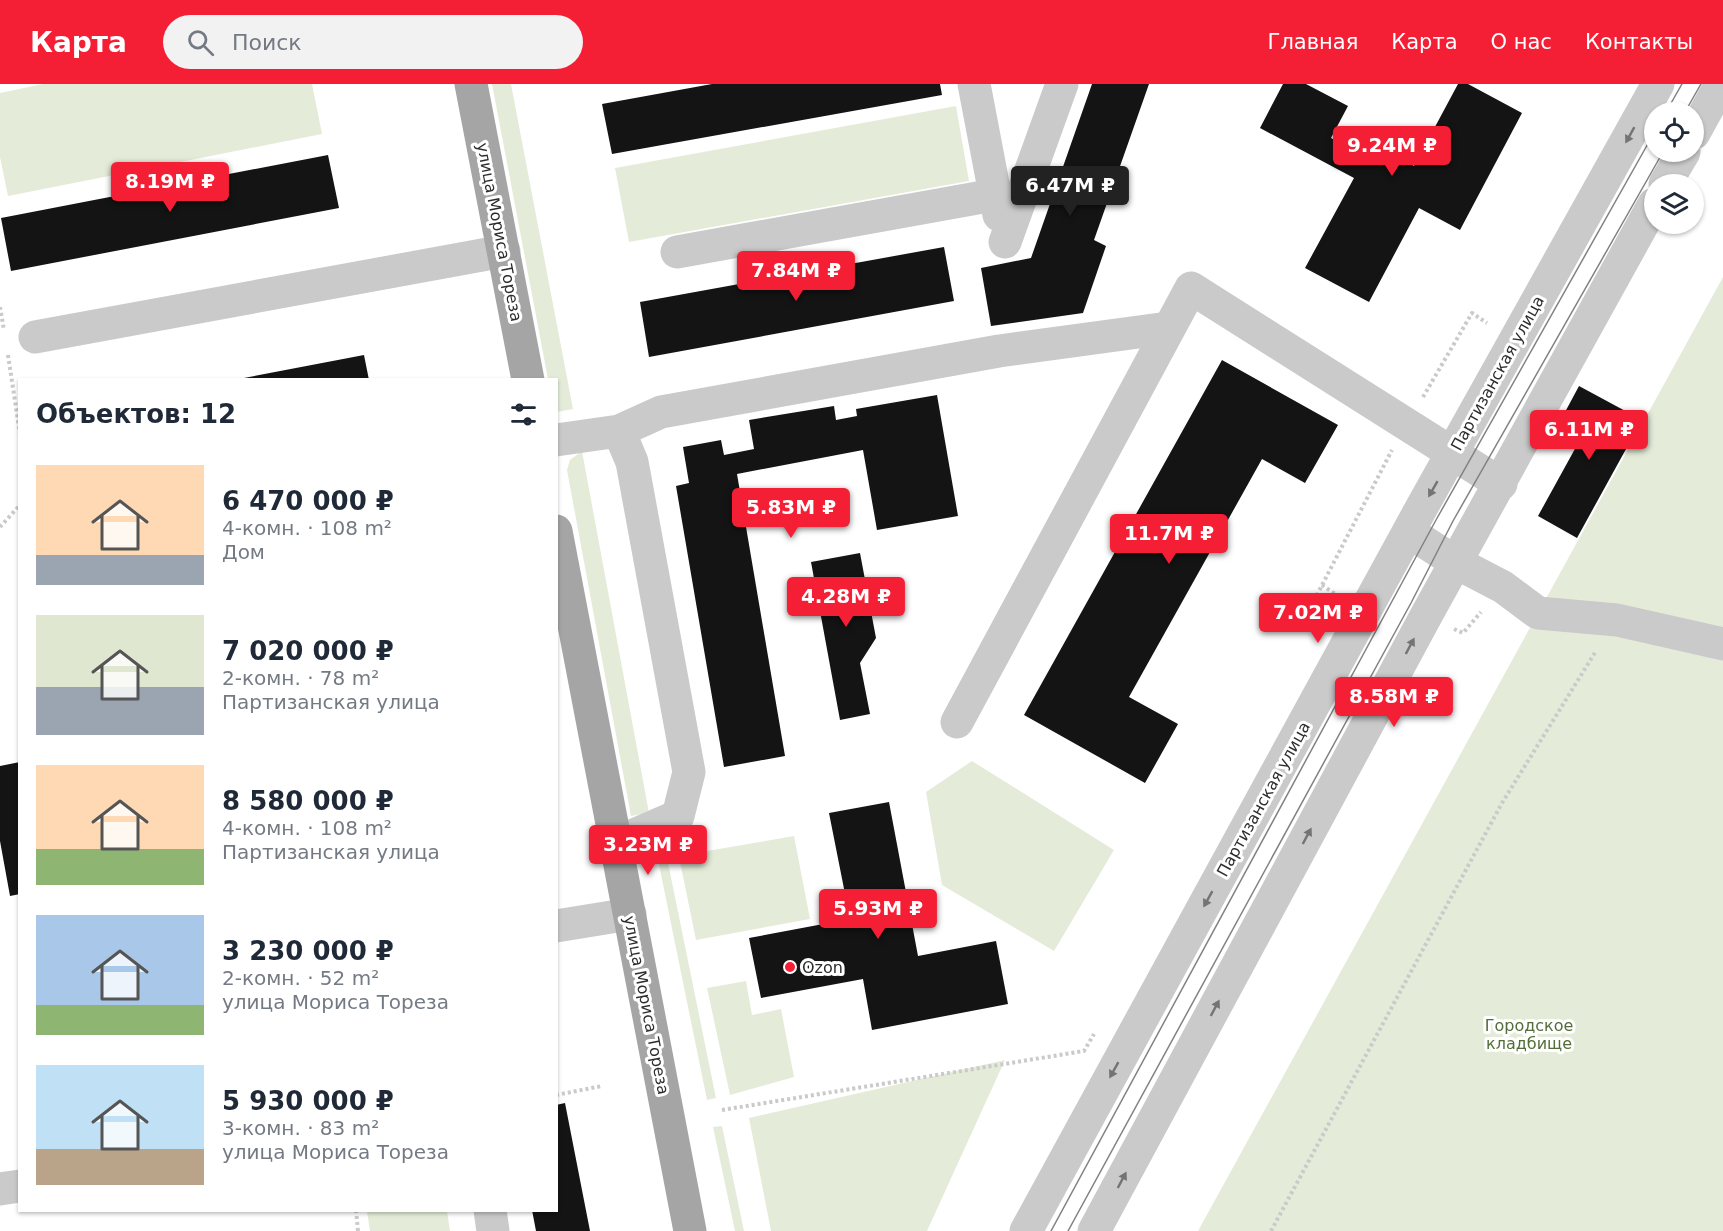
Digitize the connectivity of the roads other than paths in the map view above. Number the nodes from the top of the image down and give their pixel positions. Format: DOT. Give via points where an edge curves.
graph roads {
  1 [pos="471,84"];
  2 [pos="974,84"];
  3 [pos="1062,84"];
  4 [pos="1658,84"];
  5 [pos="1721,84"];
  6 [pos="1704,115"];
  7 [pos="994,195"];
  8 [pos="1644,222"];
  9 [pos="504,251"];
  10 [pos="676,252"];
  11 [pos="1168,328"];
  12 [pos="21,339"];
  13 [pos="528,378"];
  14 [pos="619,431"];
  15 [pos="558,440"];
  16 [pos="1452,455"];
  17 [pos="1501,484"];
  18 [pos="1409,532"];
  19 [pos="558,541"];
  20 [pos="1457,563"];
  21 [pos="1723,644"];
  22 [pos="957,722"];
  23 [pos="616,843"];
  24 [pos="630,914"];
  25 [pos="558,926"];
  26 [pos="18,1186"];
  27 [pos="0,1189"];
  28 [pos="490,1212"];
  29 [pos="493,1231"];
  30 [pos="690,1231"];
  31 [pos="1026,1231"];
  32 [pos="1094,1231"];
  1 -- 9 [label="main road, улица Мориса Тореза"];
  2 -- 7 [label="street"];
  3 -- 7 [label="street" via="1005,242"];
  4 -- 16 [label="street, Партизанская улица, one-way"];
  5 -- 6 [label="street"];
  7 -- 10 [label="street"];
  8 -- 17 [label="street"];
  9 -- 12 [label="street"];
  9 -- 13 [label="main road, улица Мориса Тореза"];
  11 -- 14 [label="street" via="999,351 661,412"];
  11 -- 16 [label="street" via="1191,288"];
  11 -- 22 [label="street"];
  14 -- 15 [label="street"];
  14 -- 23 [label="street" via="632,462 689,772 678,816"];
  16 -- 17 [label="street"];
  16 -- 18 [label="street, Партизанская улица, one-way"];
  17 -- 20 [label="street"];
  18 -- 20 [label="street"];
  18 -- 31 [label="street, Партизанская улица, one-way"];
  19 -- 23 [label="main road, улица Мориса Тореза"];
  20 -- 21 [label="street" via="1503,587 1538,612 1617,620"];
  32 -- 20 [label="street, one-way"];
  23 -- 24 [label="main road, улица Мориса Тореза"];
  24 -- 25 [label="street"];
  24 -- 30 [label="main road, улица Мориса Тореза"];
  26 -- 27 [label="street"];
  28 -- 29 [label="street"];
}
